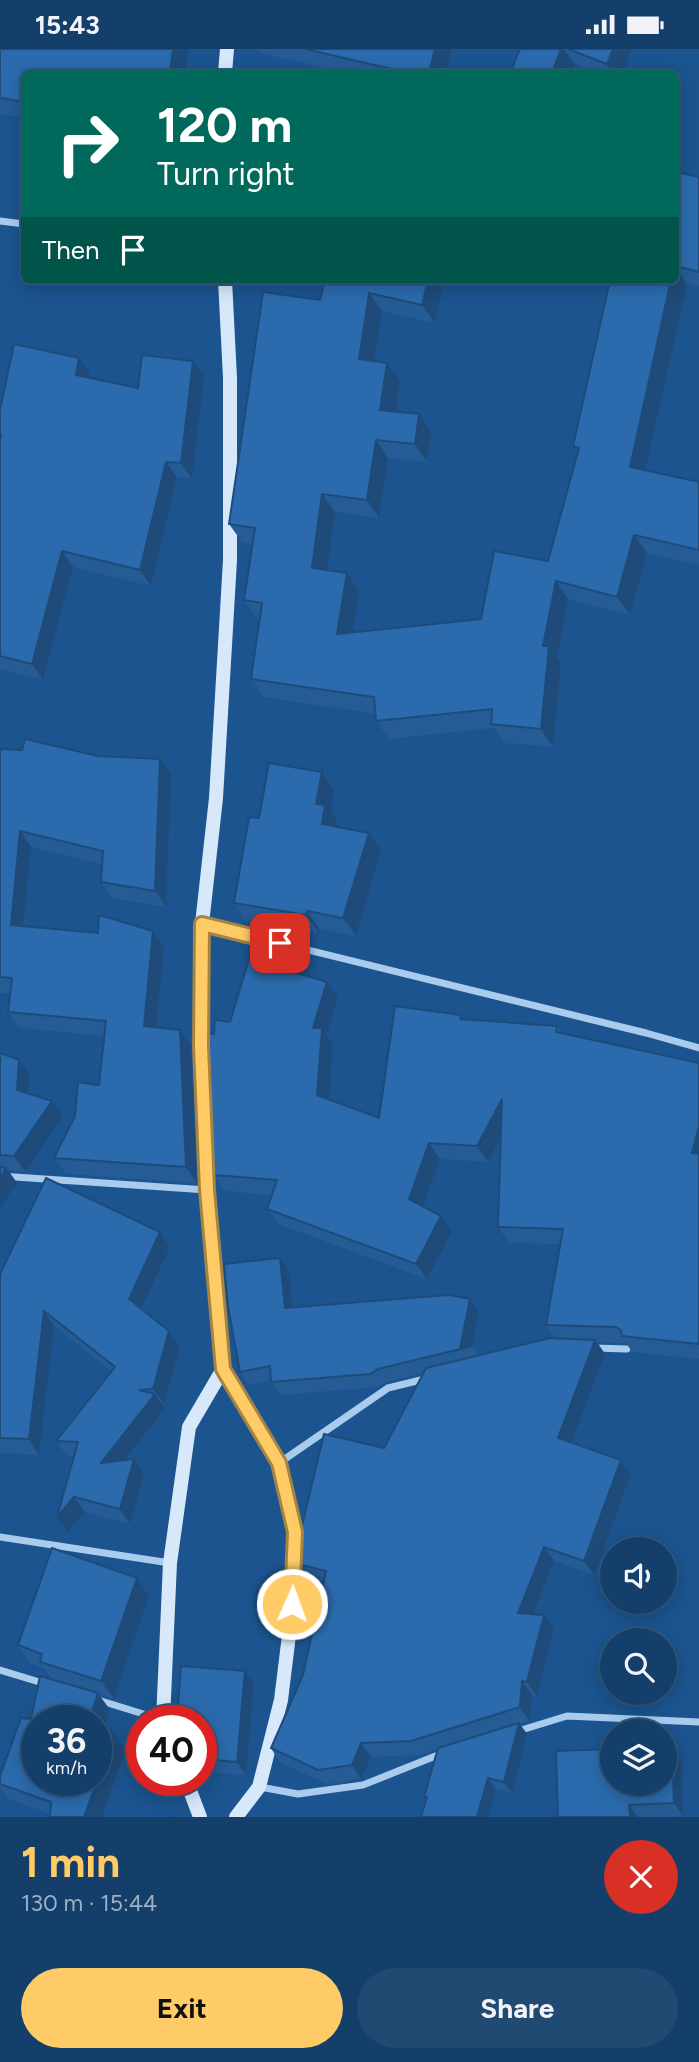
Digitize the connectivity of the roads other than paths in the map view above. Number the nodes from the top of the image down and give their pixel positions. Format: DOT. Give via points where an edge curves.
graph roads {
  1 [pos="227,49"];
  2 [pos="225,70"];
  3 [pos="0,221"];
  4 [pos="21,224"];
  5 [pos="225,284"];
  6 [pos="202,924"];
  7 [pos="699,1048"];
  8 [pos="202,1059"];
  9 [pos="203,1098"];
  10 [pos="0,1176"];
  11 [pos="207,1190"];
  12 [pos="587,1347"];
  13 [pos="627,1349"];
  14 [pos="223,1369"];
  15 [pos="441,1375"];
  16 [pos="279,1463"];
  17 [pos="0,1537"];
  18 [pos="170,1563"];
  19 [pos="0,1670"];
  20 [pos="50,1685"];
  21 [pos="88,1697"];
  22 [pos="164,1705"];
  23 [pos="126,1709"];
  24 [pos="699,1722"];
  25 [pos="504,1735"];
  26 [pos="454,1750"];
  27 [pos="259,1787"];
  28 [pos="192,1796"];
  29 [pos="200,1817"];
  30 [pos="236,1817"];
  1 -- 2 [label="street"];
  3 -- 4 [label="street"];
  5 -- 6 [label="street" via="230,560 216,798"];
  6 -- 7 [label="street"];
  6 -- 8 [label="street"];
  9 -- 11 [label="street"];
  10 -- 11 [label="street"];
  11 -- 14 [label="street"];
  12 -- 13 [label="street"];
  14 -- 16 [label="street"];
  14 -- 18 [label="street" via="189,1427"];
  15 -- 16 [label="street" via="388,1388"];
  16 -- 27 [label="street" via="295,1532 290,1627 281,1700"];
  17 -- 18 [label="street"];
  18 -- 22 [label="street"];
  19 -- 20 [label="street"];
  21 -- 23 [label="street"];
  24 -- 25 [label="street" via="568,1716"];
  26 -- 27 [label="street" via="363,1785 298,1794"];
  27 -- 30 [label="street"];
  28 -- 29 [label="street"];
}
